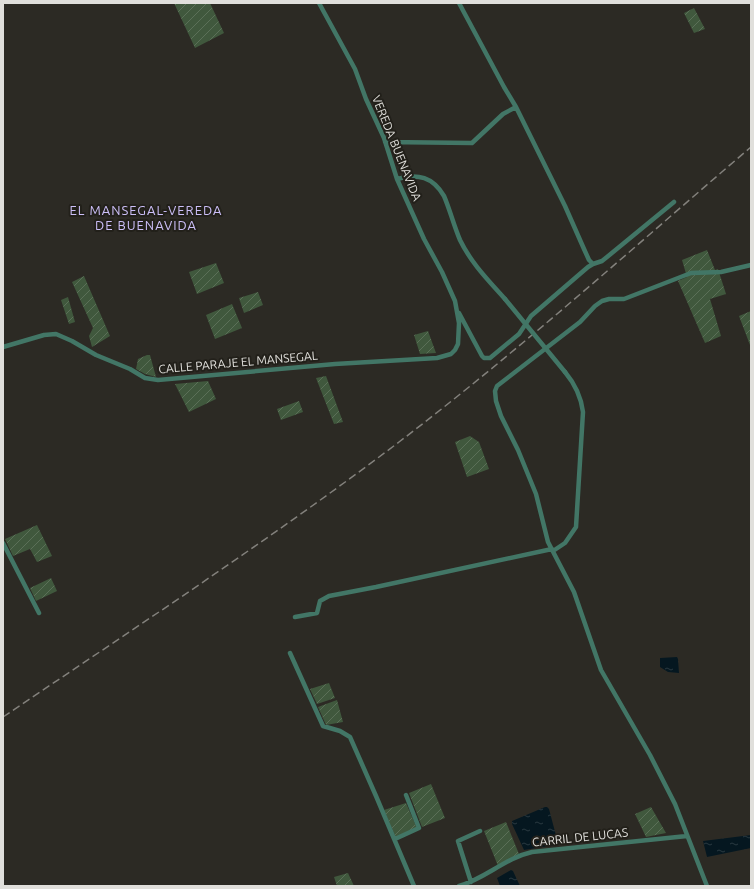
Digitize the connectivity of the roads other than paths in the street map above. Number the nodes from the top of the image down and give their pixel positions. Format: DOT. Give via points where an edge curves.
graph roads {
  1 [pos="319,3"];
  2 [pos="459,3"];
  3 [pos="516,107"];
  4 [pos="385,142"];
  5 [pos="397,179"];
  6 [pos="674,202"];
  7 [pos="593,264"];
  8 [pos="751,265"];
  9 [pos="458,312"];
  10 [pos="3,347"];
  11 [pos="3,543"];
  12 [pos="553,550"];
  13 [pos="39,613"];
  14 [pos="295,617"];
  15 [pos="290,653"];
  16 [pos="406,795"];
  17 [pos="480,831"];
  18 [pos="687,836"];
  19 [pos="395,839"];
  20 [pos="471,882"];
  21 [pos="414,886"];
  22 [pos="459,886"];
  23 [pos="707,886"];
  1 -- 4 [label="street, VEREDA BUENAVIDA" via="355,69"];
  2 -- 3 [label="street"];
  3 -- 4 [label="street" via="503,114 472,143"];
  3 -- 7 [label="street"];
  4 -- 5 [label="street, VEREDA BUENAVIDA"];
  5 -- 9 [label="street, VEREDA BUENAVIDA" via="442,272"];
  5 -- 12 [label="street, bridge" via="421,176 441,190 468,254 573,382 582,402 584,412 576,527 565,543"];
  6 -- 7 [label="street" via="602,261"];
  7 -- 9 [label="street" via="531,316 519,334 490,358 482,356"];
  8 -- 12 [label="street" via="721,272 691,273 624,299 602,300 580,322 496,388 494,395 536,494 546,534"];
  9 -- 10 [label="street, CALLE PARAJE EL MANSEGAL" via="458,344 451,354 437,358 335,364 158,380 145,378 56,334"];
  11 -- 13 [label="street"];
  12 -- 14 [label="street" via="329,596 320,601 317,613"];
  12 -- 18 [label="street" via="574,592 601,670 660,775"];
  15 -- 19 [label="street" via="323,726 340,730 350,737"];
  16 -- 19 [label="street" via="419,828"];
  17 -- 20 [label="street" via="458,841"];
  18 -- 20 [label="street, CARRIL DE LUCAS" via="532,852 516,857"];
  18 -- 23 [label="street"];
  19 -- 21 [label="street"];
  20 -- 22 [label="street, CARRIL DE LUCAS"];
}
